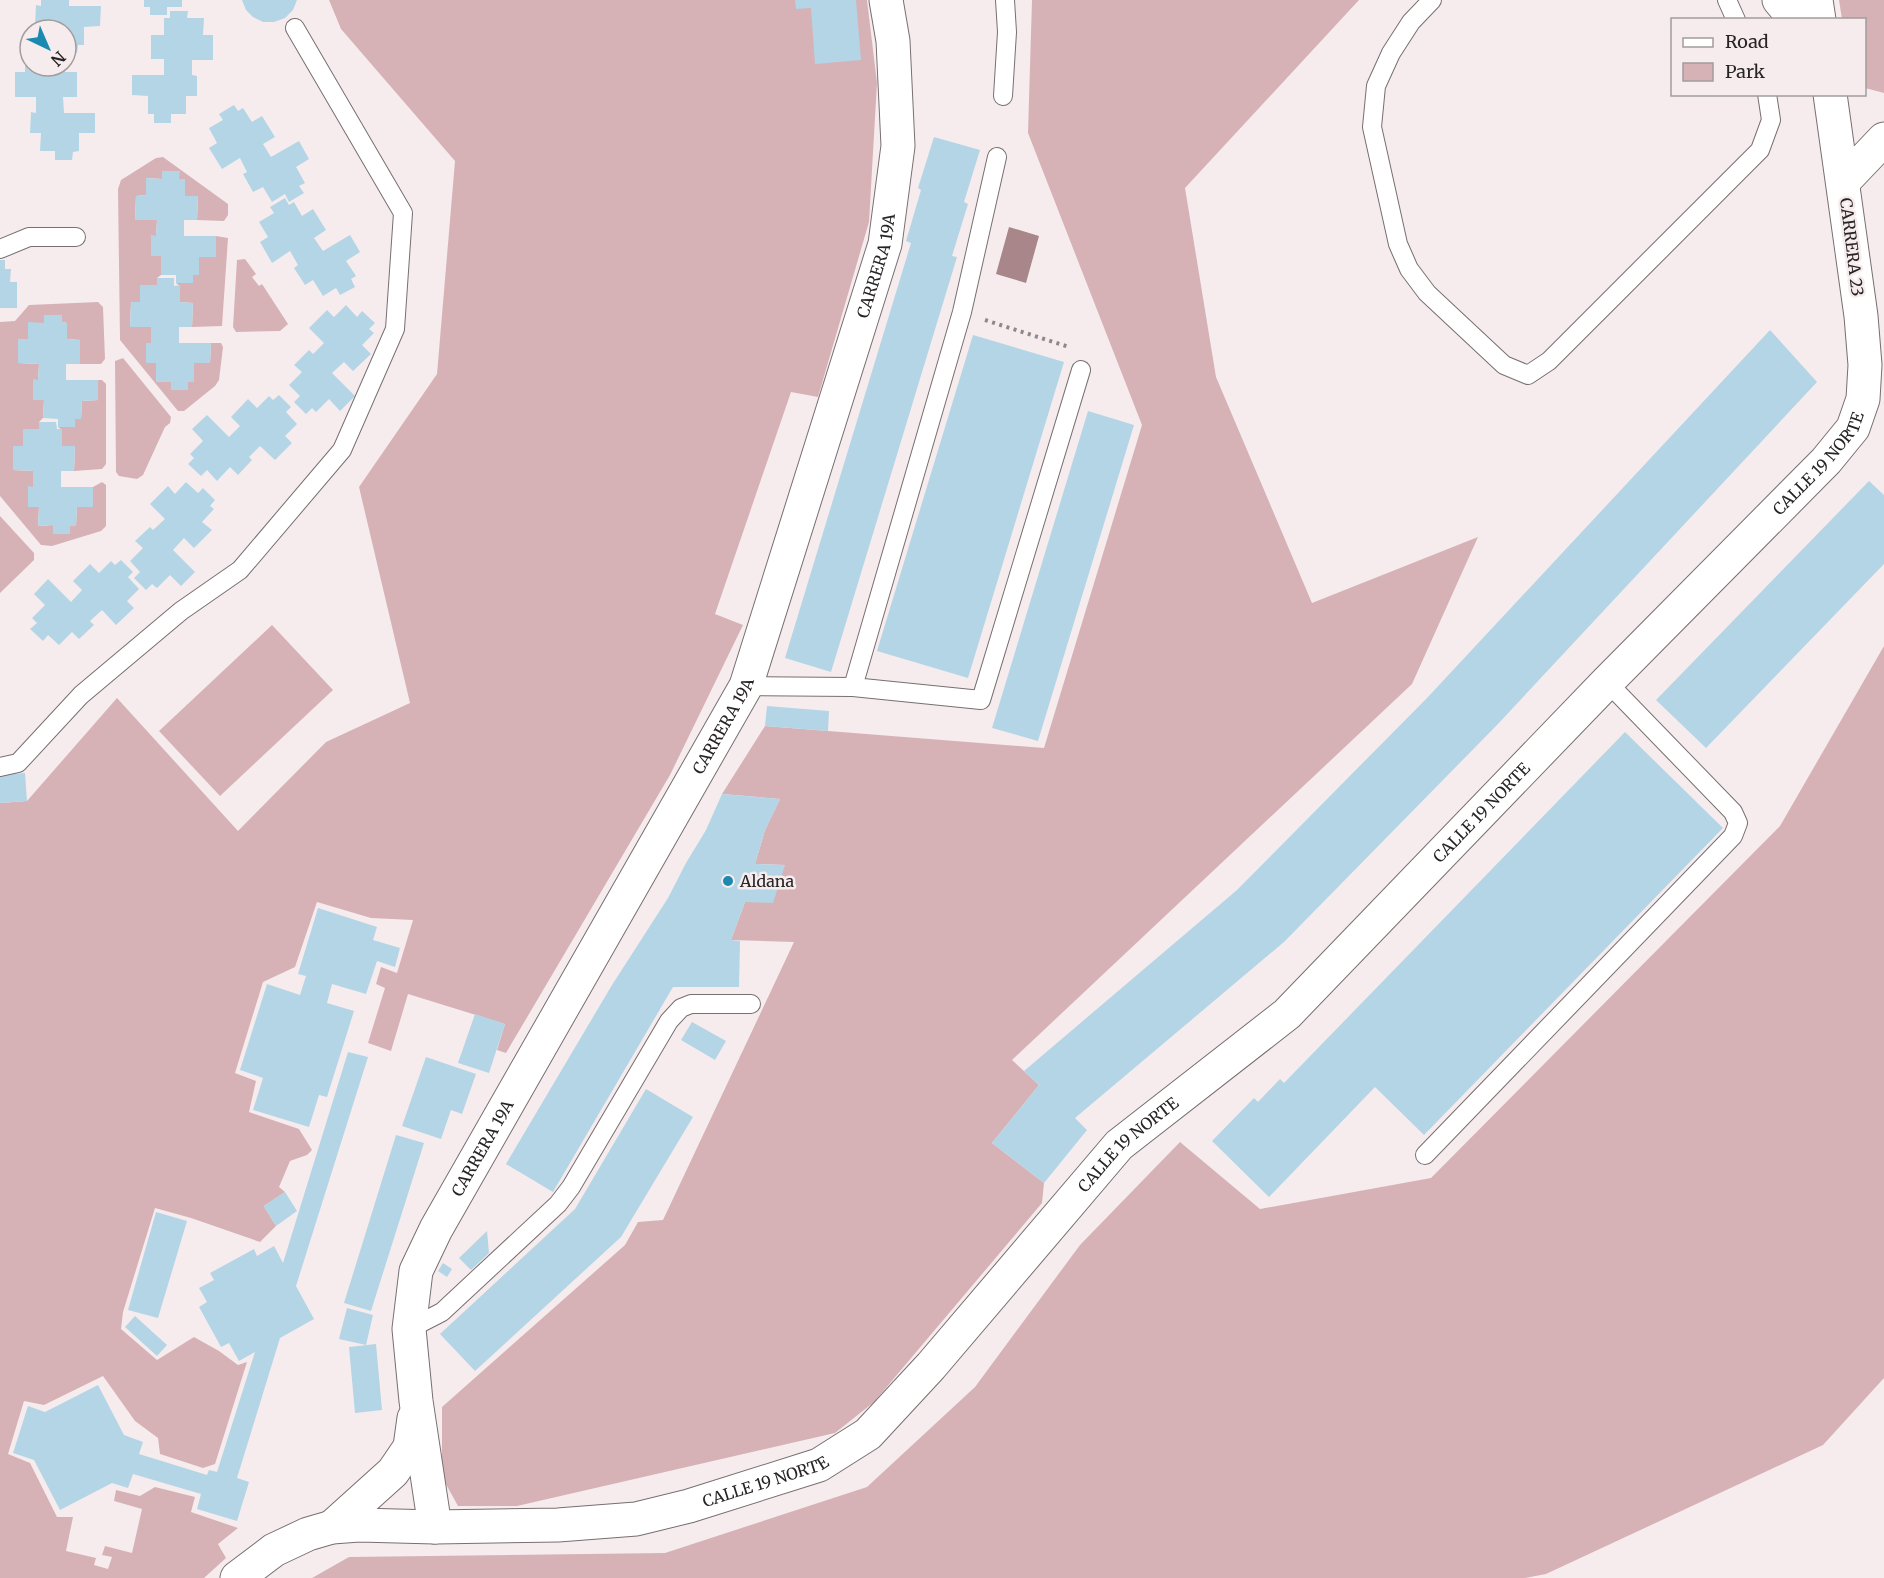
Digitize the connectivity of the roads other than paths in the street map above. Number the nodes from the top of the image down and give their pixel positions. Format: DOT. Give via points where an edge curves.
graph roads {
  1 [pos="886,0"];
  2 [pos="1005,0"];
  3 [pos="1432,0"];
  4 [pos="1727,0"];
  5 [pos="1779,0"];
  6 [pos="1816,0"];
  7 [pos="1735,18"];
  8 [pos="1794,18"];
  9 [pos="1819,18"];
  10 [pos="295,28"];
  11 [pos="1003,96"];
  12 [pos="1767,96"];
  13 [pos="1830,96"];
  14 [pos="1884,139"];
  15 [pos="998,157"];
  16 [pos="1843,182"];
  17 [pos="76,237"];
  18 [pos="0,249"];
  19 [pos="1081,370"];
  20 [pos="1863,399"];
  21 [pos="1607,682"];
  22 [pos="746,686"];
  23 [pos="853,687"];
  24 [pos="0,767"];
  25 [pos="751,1004"];
  26 [pos="1425,1155"];
  27 [pos="409,1329"];
  28 [pos="416,1401"];
  29 [pos="332,1527"];
  30 [pos="435,1527"];
  31 [pos="237,1578"];
  1 -- 22 [label="street, CARRERA 19A" via="893,41 898,146 885,244"];
  2 -- 11 [label="lane"];
  3 -- 12 [label="lane" via="1391,53 1376,86 1372,127 1398,244 1409,269 1428,293 1503,365 1528,375 1549,361 1760,150 1771,120"];
  4 -- 7 [label="lane"];
  5 -- 8 [label="street"];
  6 -- 9 [label="street"];
  10 -- 24 [label="lane" via="403,213 395,328 342,450 240,570 180,611 81,695 18,763"];
  13 -- 16 [label="street, CARRERA 23"];
  14 -- 16 [label="street"];
  15 -- 23 [label="lane" via="962,312"];
  16 -- 20 [label="street, CARRERA 23" via="1865,365"];
  17 -- 18 [label="lane" via="28,237"];
  19 -- 23 [label="lane" via="981,700"];
  20 -- 21 [label="street, CALLE 19 NORTE" via="1853,428 1826,461"];
  21 -- 26 [label="lane" via="1733,812 1738,823 1733,836"];
  21 -- 30 [label="street, CALLE 19 NORTE" via="1287,1014 1119,1144 868,1434 819,1465 636,1519"];
  22 -- 23 [label="lane"];
  22 -- 27 [label="street, CARRERA 19A" via="436,1229 416,1271"];
  25 -- 27 [label="lane" via="691,1004 681,1008 669,1021 558,1204 442,1312"];
  27 -- 28 [label="street, CARRERA 19A"];
  28 -- 29 [label="street, CARRERA 19A" via="410,1447 393,1472"];
  28 -- 30 [label="street, CARRERA 19A"];
  29 -- 30 [label="street, CALLE 19 NORTE"];
  29 -- 31 [label="street, CALLE 19 NORTE" via="274,1551"];
}
